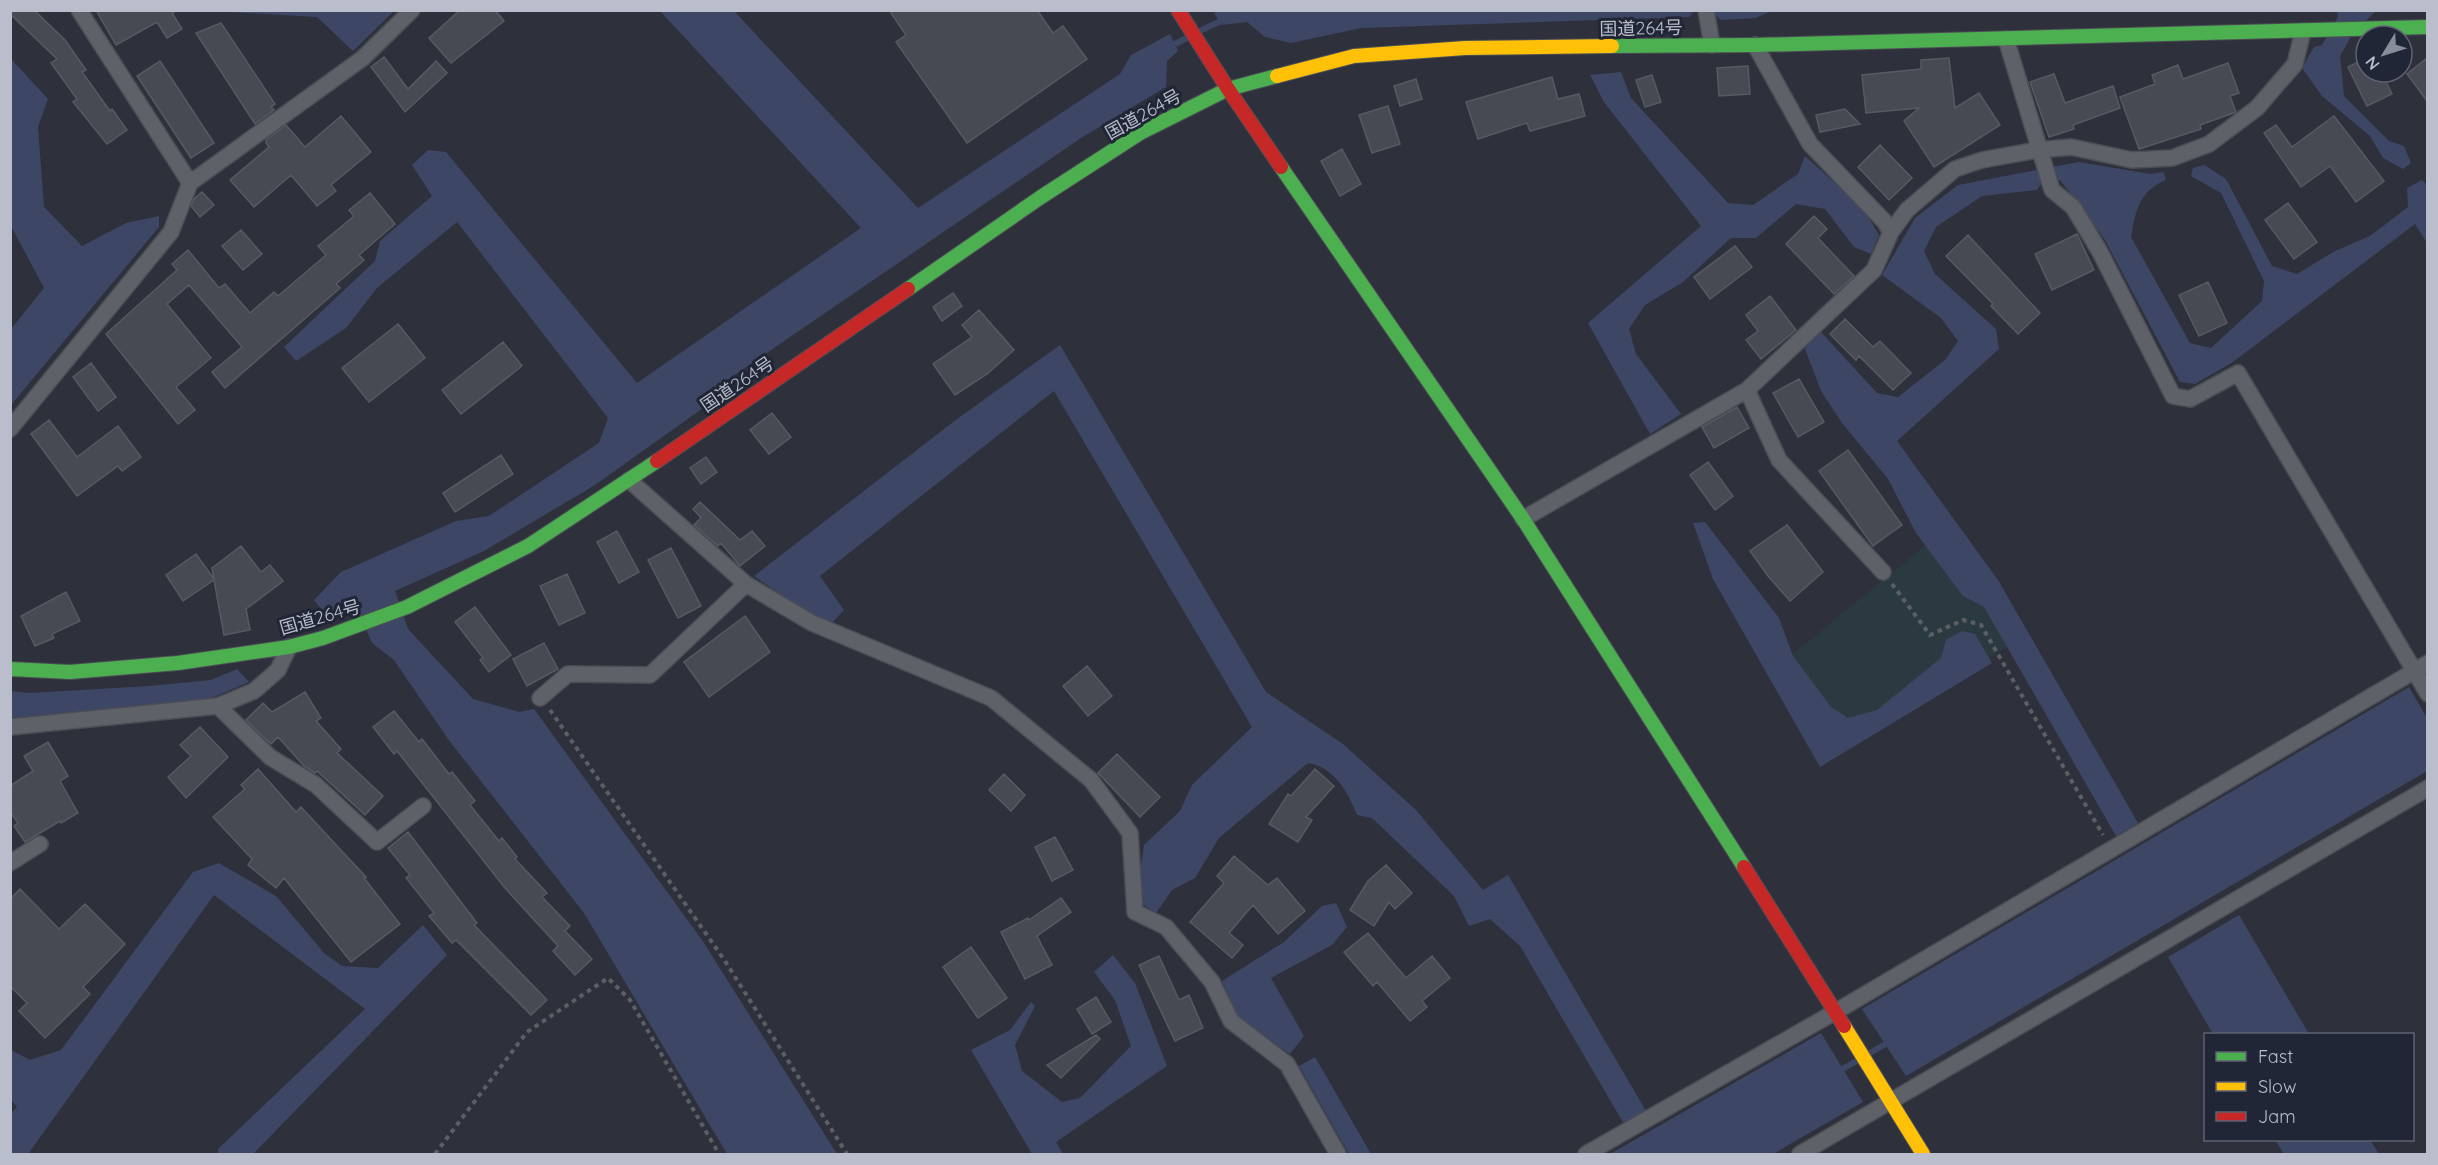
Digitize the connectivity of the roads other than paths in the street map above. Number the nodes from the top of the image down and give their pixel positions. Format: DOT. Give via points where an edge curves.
graph roads {
  1 [pos="79,10"];
  2 [pos="412,10"];
  3 [pos="1181,16"];
  4 [pos="1706,16"];
  5 [pos="2427,27"];
  6 [pos="2303,31"];
  7 [pos="2006,39"];
  8 [pos="1712,45"];
  9 [pos="1755,45"];
  10 [pos="1228,89"];
  11 [pos="2038,150"];
  12 [pos="190,183"];
  13 [pos="1891,232"];
  14 [pos="1748,390"];
  15 [pos="10,429"];
  16 [pos="629,480"];
  17 [pos="1523,519"];
  18 [pos="1883,572"];
  19 [pos="746,584"];
  20 [pos="289,646"];
  21 [pos="2427,663"];
  22 [pos="10,669"];
  23 [pos="2414,670"];
  24 [pos="2427,694"];
  25 [pos="540,698"];
  26 [pos="218,705"];
  27 [pos="10,727"];
  28 [pos="2427,788"];
  29 [pos="423,806"];
  30 [pos="40,844"];
  31 [pos="10,863"];
  32 [pos="1835,1012"];
  33 [pos="1892,1101"];
  34 [pos="1338,1155"];
  35 [pos="1586,1155"];
  36 [pos="1800,1155"];
  37 [pos="1923,1155"];
  1 -- 12 [label="street"];
  2 -- 12 [label="street" via="363,58"];
  3 -- 10 [label="main road"];
  4 -- 8 [label="street"];
  5 -- 6 [label="main road, 国道264号"];
  6 -- 7 [label="main road, 国道264号"];
  6 -- 11 [label="street" via="2295,64 2257,108 2209,144 2172,158 2132,160 2071,147"];
  7 -- 9 [label="main road, 国道264号"];
  7 -- 11 [label="street"];
  8 -- 9 [label="main road, 国道264号"];
  8 -- 10 [label="main road, 国道264号" via="1465,48 1354,56"];
  9 -- 13 [label="street" via="1810,144"];
  10 -- 16 [label="main road, 国道264号" via="1140,133 1041,197"];
  10 -- 17 [label="main road"];
  11 -- 13 [label="street" via="1955,169 1907,210"];
  11 -- 23 [label="street" via="2052,190 2073,207 2100,252 2173,396 2190,399 2238,373"];
  12 -- 15 [label="street" via="171,232"];
  13 -- 14 [label="street" via="1874,270"];
  14 -- 17 [label="street"];
  14 -- 18 [label="street" via="1779,460"];
  16 -- 19 [label="street"];
  16 -- 20 [label="main road, 国道264号" via="528,546 407,607"];
  17 -- 32 [label="main road"];
  19 -- 25 [label="street" via="650,675 568,674"];
  19 -- 34 [label="street" via="812,623 991,698 1091,780 1130,833 1135,912 1166,927 1212,982 1231,1021 1287,1064"];
  20 -- 22 [label="main road, 国道264号" via="178,663 70,672"];
  20 -- 26 [label="street" via="278,670 254,691"];
  21 -- 23 [label="street"];
  23 -- 24 [label="street"];
  23 -- 32 [label="street"];
  26 -- 27 [label="street"];
  26 -- 29 [label="street" via="270,757 316,785 377,842"];
  28 -- 33 [label="street"];
  30 -- 31 [label="street"];
  32 -- 33 [label="main road"];
  32 -- 35 [label="street"];
  33 -- 36 [label="street"];
  33 -- 37 [label="main road"];
}
